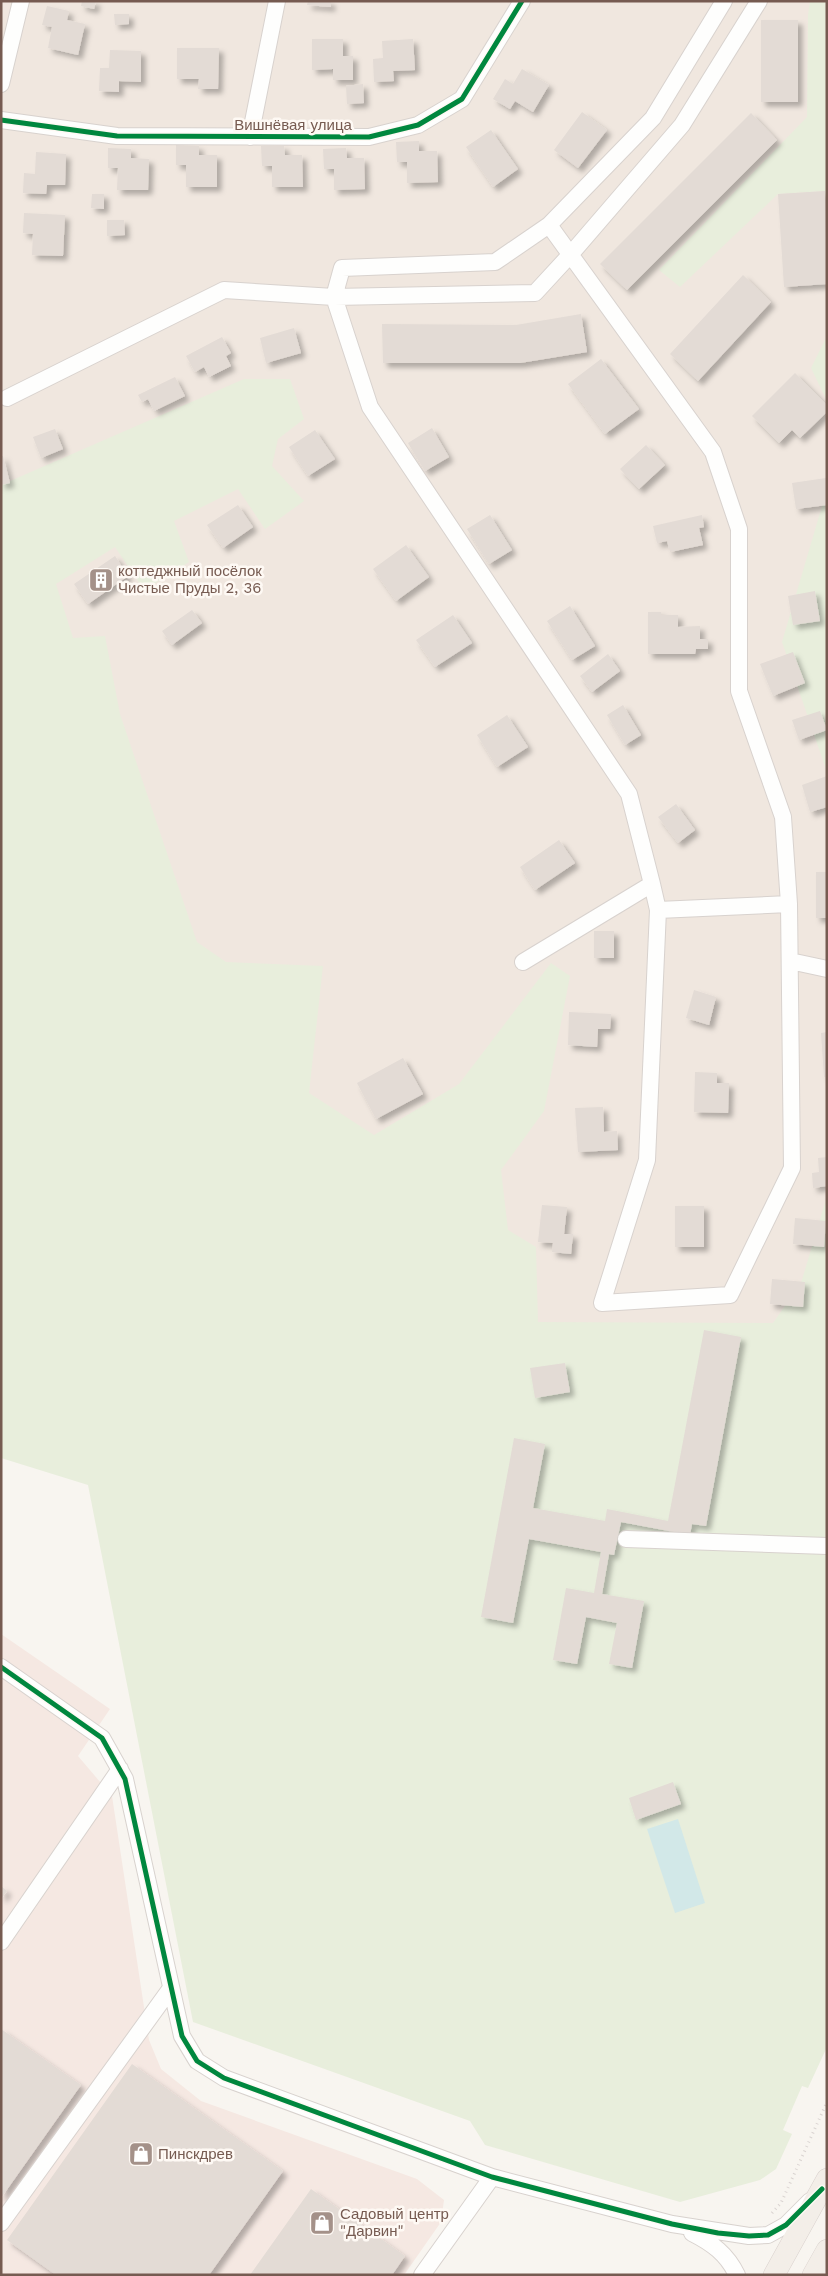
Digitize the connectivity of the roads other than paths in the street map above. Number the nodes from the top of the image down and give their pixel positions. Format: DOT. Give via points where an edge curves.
graph roads {
  1 [pos="21,1"];
  2 [pos="277,1"];
  3 [pos="522,1"];
  4 [pos="724,1"];
  5 [pos="760,1"];
  6 [pos="1,84"];
  7 [pos="1,120"];
  8 [pos="250,137"];
  9 [pos="549,225"];
  10 [pos="570,255"];
  11 [pos="334,297"];
  12 [pos="7,398"];
  13 [pos="652,884"];
  14 [pos="789,904"];
  15 [pos="658,910"];
  16 [pos="790,961"];
  17 [pos="523,962"];
  18 [pos="827,969"];
  19 [pos="626,1539"];
  20 [pos="827,1546"];
  21 [pos="1,1667"];
  22 [pos="120,1769"];
  23 [pos="1,1942"];
  24 [pos="171,1988"];
  25 [pos="492,2177"];
  26 [pos="824,2184"];
  27 [pos="1,2224"];
  28 [pos="672,2224"];
  29 [pos="827,2250"];
  30 [pos="422,2275"];
  31 [pos="737,2275"];
  32 [pos="774,2275"];
  33 [pos="813,2275"];
  1 -- 6 [label="street"];
  2 -- 8 [label="street"];
  3 -- 8 [label="street, Вишнёвая улица" via="462,99 418,125 369,137"];
  4 -- 9 [label="street" via="653,118"];
  5 -- 10 [label="street" via="682,125"];
  7 -- 8 [label="street, Вишнёвая улица" via="117,136"];
  9 -- 10 [label="street"];
  9 -- 11 [label="street" via="495,262 342,268"];
  10 -- 11 [label="street" via="535,293"];
  10 -- 14 [label="street" via="713,452 739,529 739,691 784,817"];
  11 -- 12 [label="street" via="224,290"];
  11 -- 13 [label="street" via="370,407 629,794"];
  13 -- 15 [label="street"];
  13 -- 17 [label="street"];
  14 -- 15 [label="street"];
  14 -- 16 [label="street"];
  15 -- 16 [label="street" via="647,1160 602,1303 730,1295 792,1168"];
  16 -- 18 [label="street"];
  19 -- 20 [label="street"];
  21 -- 22 [label="street" via="102,1738"];
  22 -- 23 [label="street"];
  22 -- 24 [label="street"];
  24 -- 25 [label="street" via="182,2036 197,2061 224,2078"];
  24 -- 27 [label="street"];
  25 -- 28 [label="street"];
  25 -- 30 [label="street"];
  26 -- 28 [label="street" via="786,2225 768,2235 742,2236"];
  26 -- 32 [label="main road"];
  28 -- 31 [label="street" via="712,2243 731,2263"];
  29 -- 33 [label="main road"];
}
